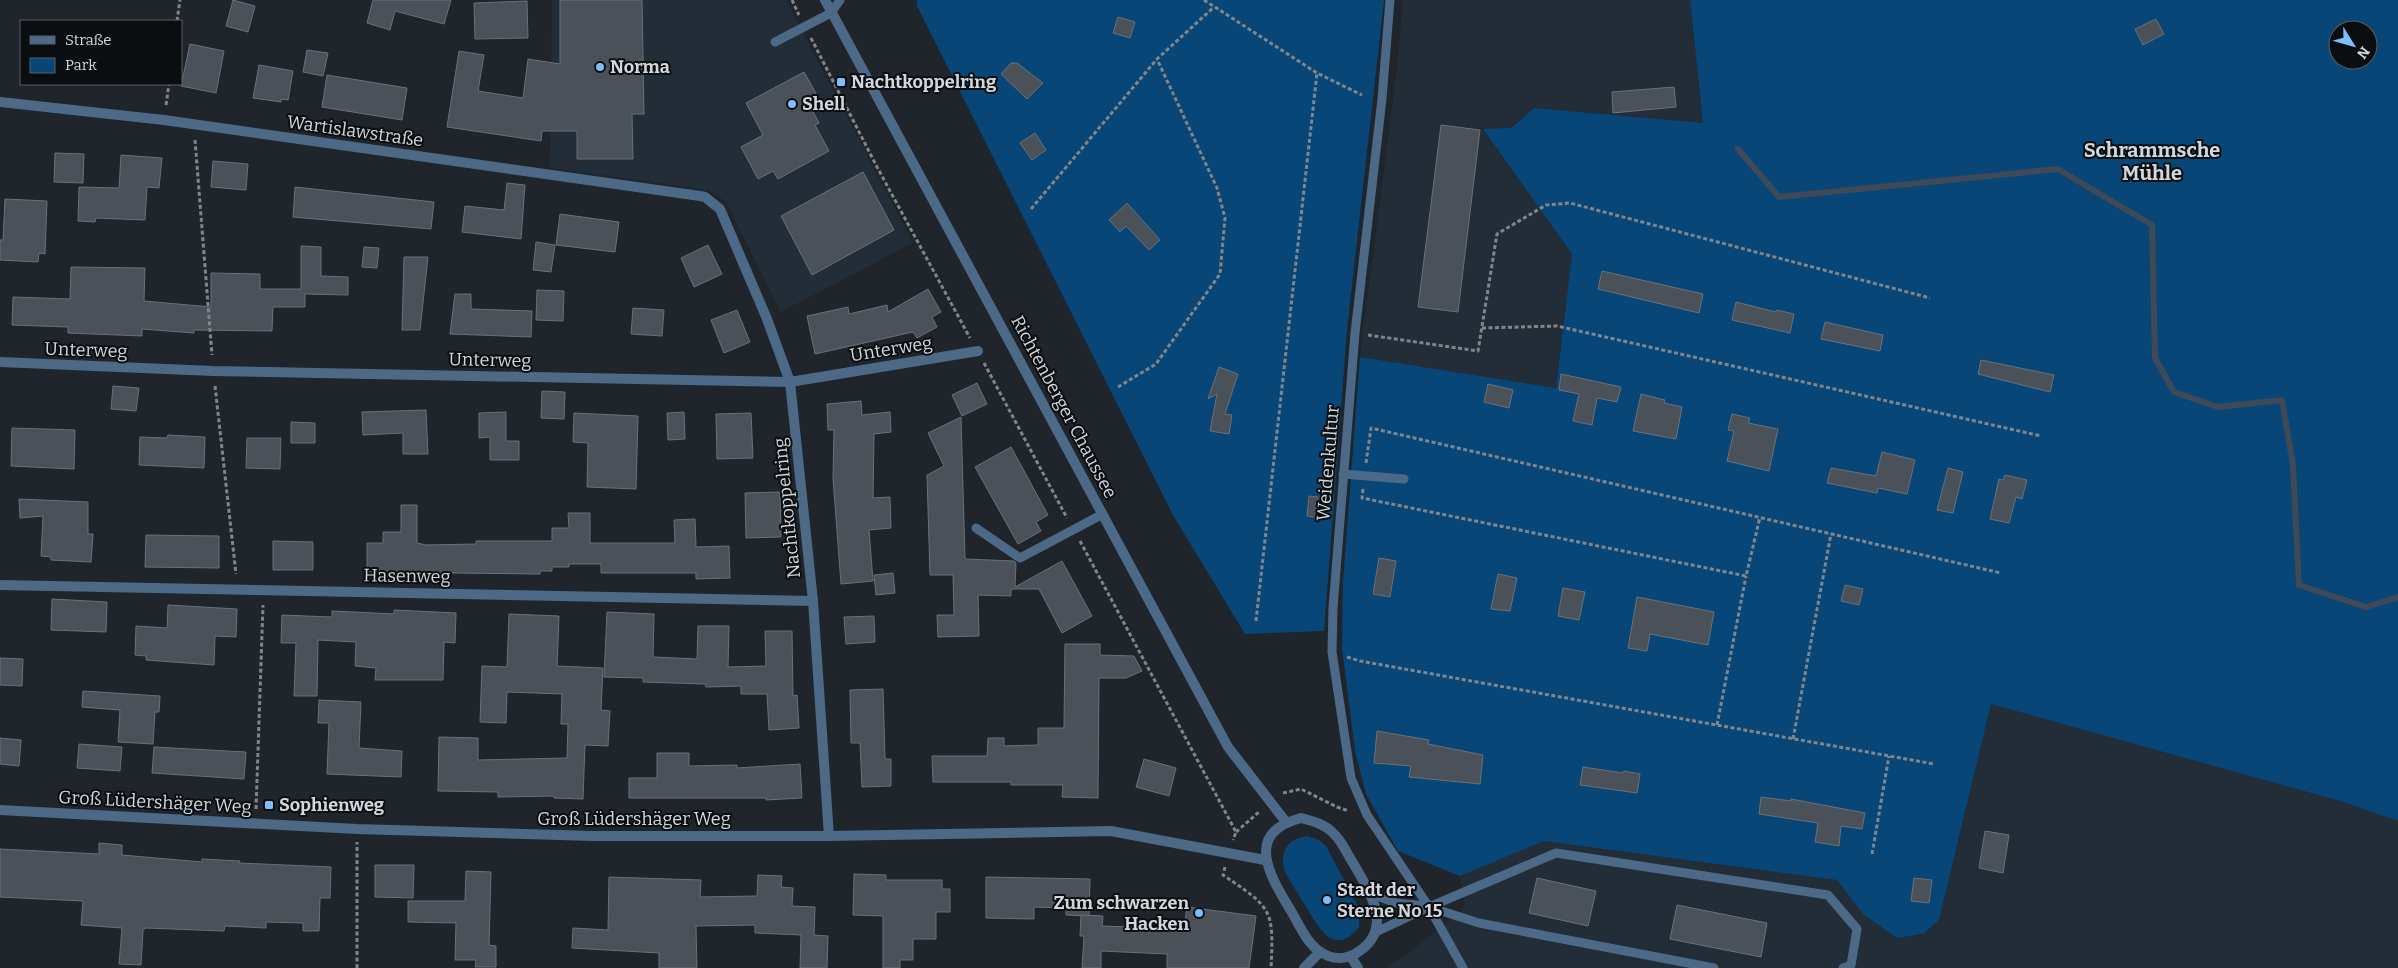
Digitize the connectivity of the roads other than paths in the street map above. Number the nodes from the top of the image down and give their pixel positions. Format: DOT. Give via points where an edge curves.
graph roads {
  1 [pos="825,0"];
  2 [pos="840,0"];
  3 [pos="1390,0"];
  4 [pos="831,13"];
  5 [pos="775,42"];
  6 [pos="0,102"];
  7 [pos="705,197"];
  8 [pos="978,352"];
  9 [pos="0,362"];
  10 [pos="790,382"];
  11 [pos="1344,474"];
  12 [pos="1404,479"];
  13 [pos="1103,514"];
  14 [pos="976,528"];
  15 [pos="0,584"];
  16 [pos="813,601"];
  17 [pos="0,810"];
  18 [pos="1286,822"];
  19 [pos="829,836"];
  20 [pos="1265,860"];
  21 [pos="1372,894"];
  22 [pos="1429,906"];
  23 [pos="1376,932"];
  24 [pos="1320,952"];
  25 [pos="1351,958"];
  26 [pos="1304,968"];
  27 [pos="1358,968"];
  28 [pos="1462,968"];
  29 [pos="1714,968"];
  30 [pos="1843,968"];
  1 -- 4 [label="street, Richtenberger Chaussee"];
  2 -- 4 [label="lane"];
  3 -- 11 [label="lane, Weidenkultur" via="1382,98 1354,333"];
  4 -- 5 [label="lane"];
  4 -- 13 [label="street, Richtenberger Chaussee"];
  6 -- 7 [label="street, Wartislawstraße" via="164,120"];
  7 -- 10 [label="street, Nachtkoppelring" via="720,209"];
  8 -- 10 [label="street, Unterweg"];
  9 -- 10 [label="street, Unterweg" via="223,371"];
  10 -- 16 [label="street, Nachtkoppelring"];
  11 -- 12 [label="lane"];
  11 -- 22 [label="lane, Weidenkultur" via="1332,652 1351,778 1367,815"];
  13 -- 14 [label="lane" via="1020,558"];
  13 -- 18 [label="street, Richtenberger Chaussee" via="1228,747"];
  15 -- 16 [label="street, Hasenweg"];
  16 -- 19 [label="street, Nachtkoppelring"];
  17 -- 19 [label="street, Groß Lüdershäger Weg" via="357,829 592,836"];
  18 -- 20 [label="street" via="1274,831 1266,844"];
  18 -- 21 [label="street" via="1300,818 1319,823 1335,835"];
  19 -- 20 [label="street, Groß Lüdershäger Weg" via="1111,831"];
  20 -- 24 [label="street" via="1271,878 1310,943"];
  21 -- 22 [label="lane" via="1396,903"];
  21 -- 23 [label="street" via="1378,917"];
  22 -- 23 [label="lane"];
  22 -- 28 [label="lane, Weidenkultur"];
  22 -- 29 [label="lane" via="1479,923"];
  22 -- 30 [label="lane" via="1556,853 1828,895 1858,929 1851,965"];
  23 -- 25 [label="street"];
  24 -- 25 [label="street" via="1340,959"];
  24 -- 26 [label="street"];
  25 -- 27 [label="street"];
}
